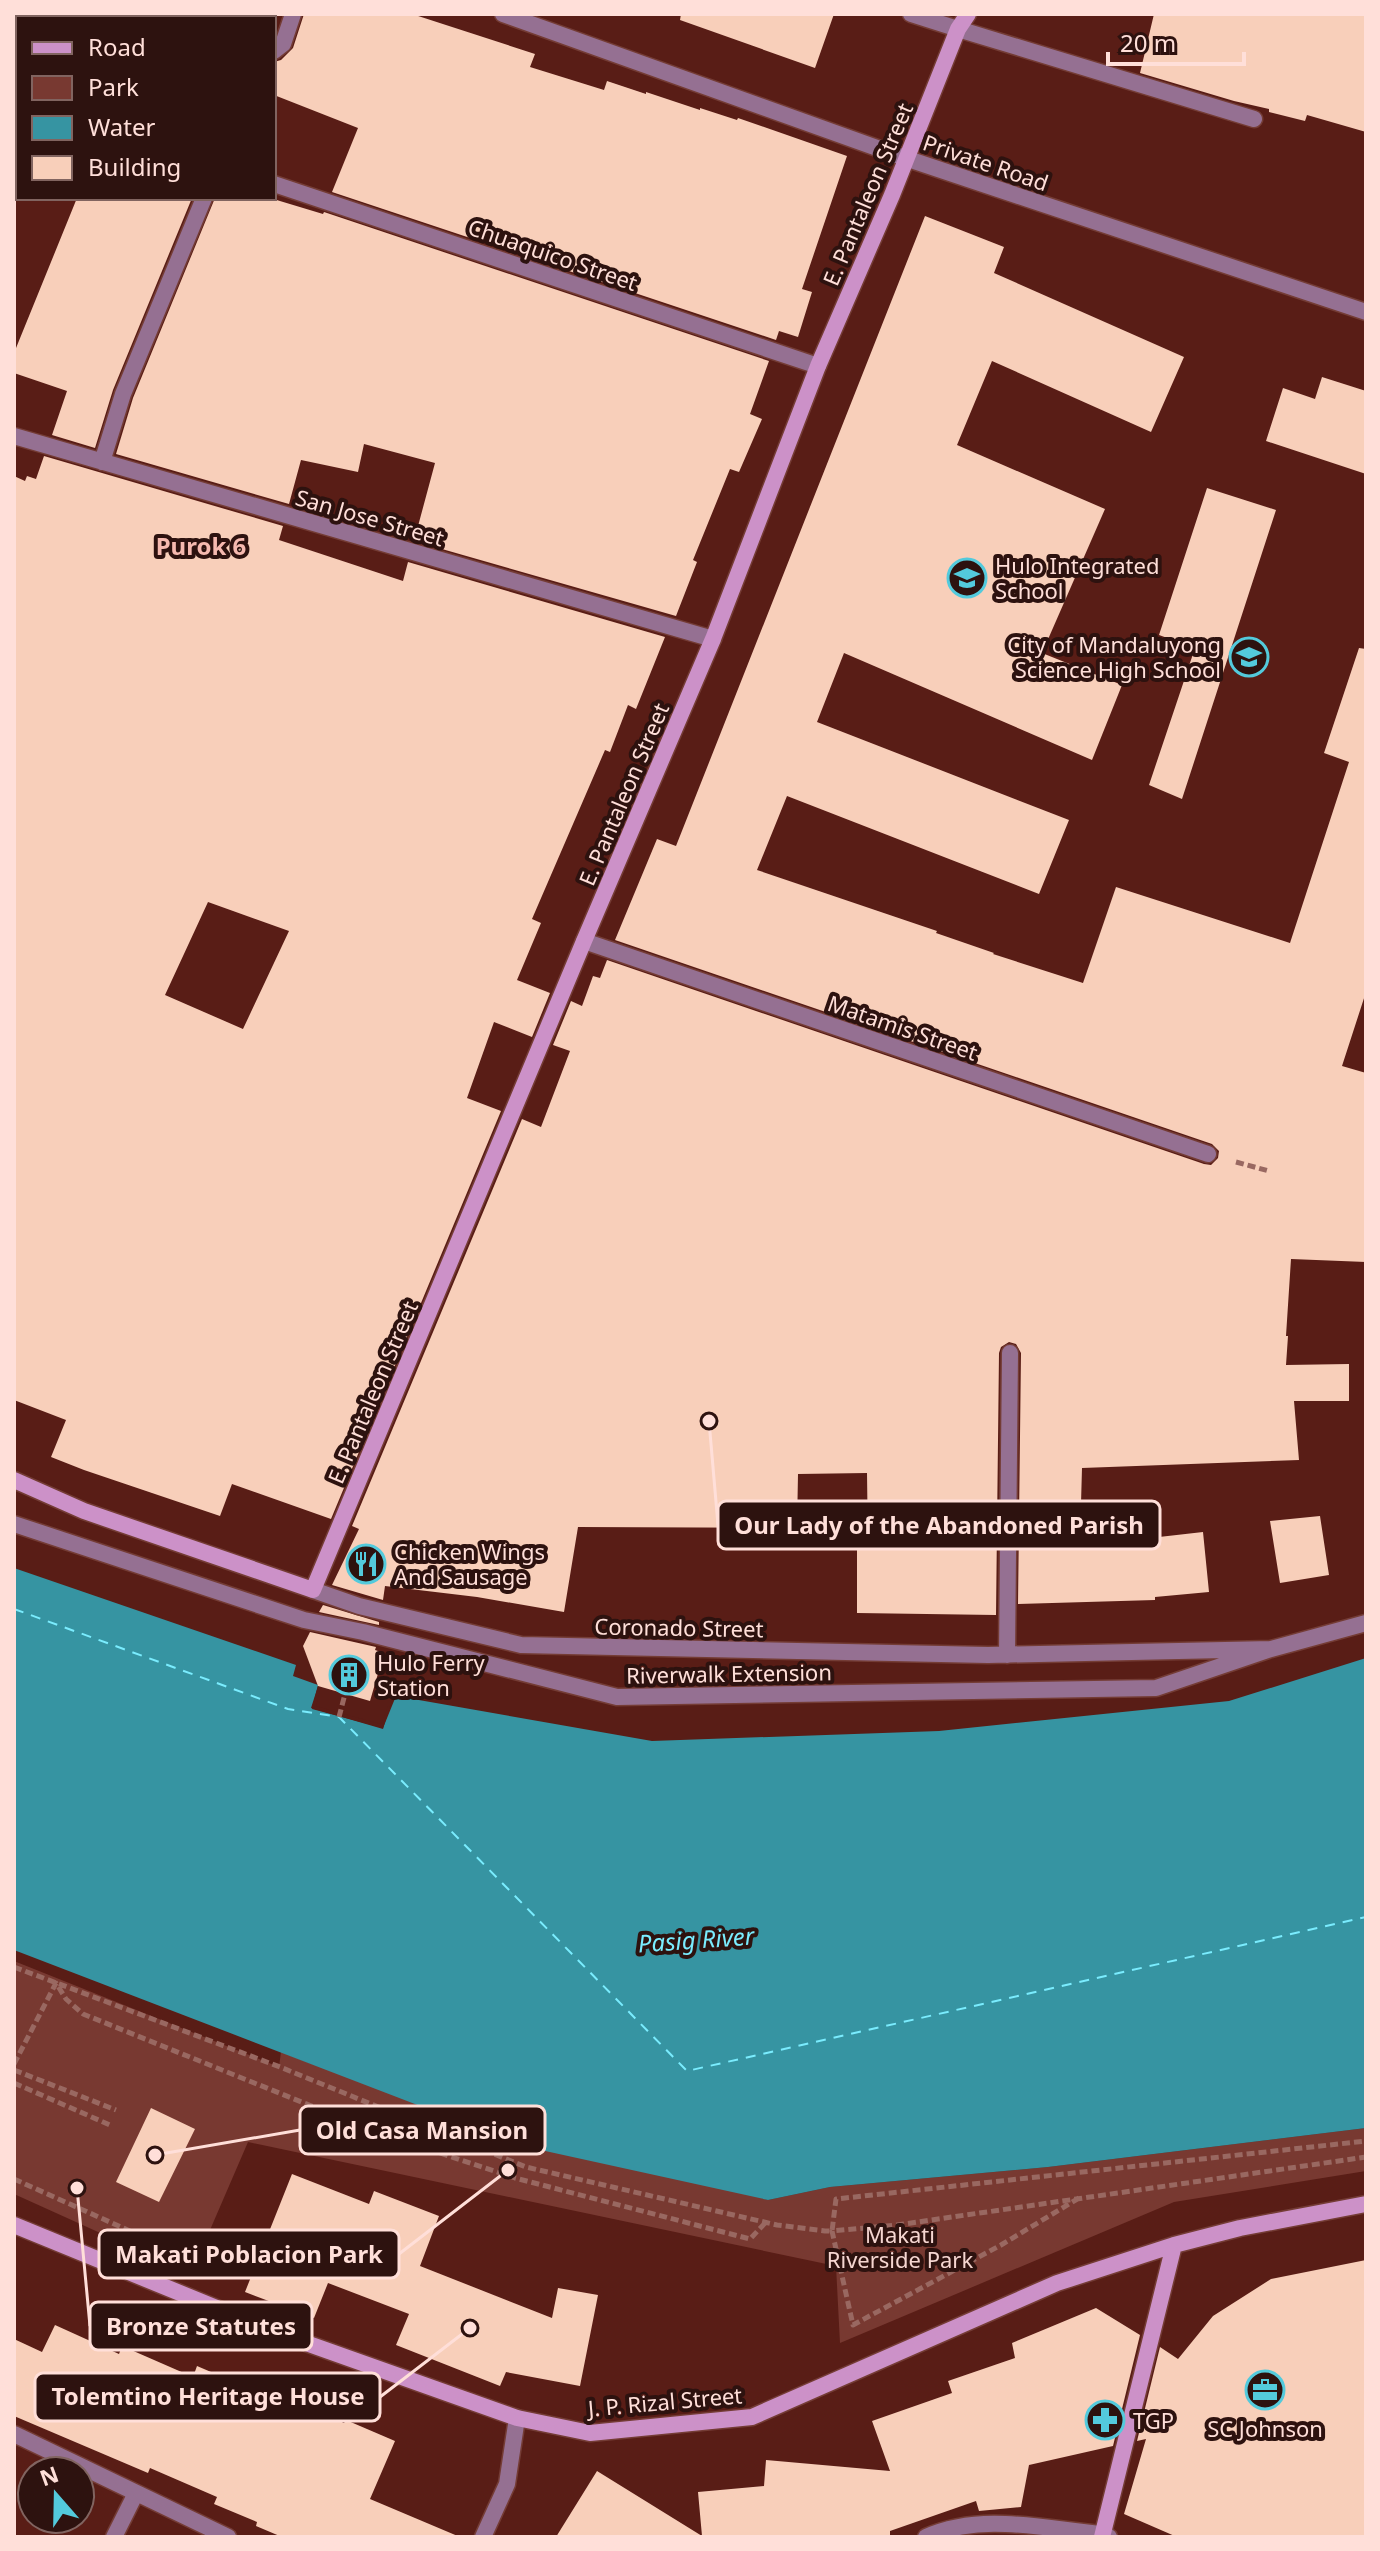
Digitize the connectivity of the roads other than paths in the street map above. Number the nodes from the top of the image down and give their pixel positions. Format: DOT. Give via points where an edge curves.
graph roads {
  1 [pos="293,14"];
  2 [pos="503,14"];
  3 [pos="911,14"];
  4 [pos="968,14"];
  5 [pos="958,29"];
  6 [pos="276,49"];
  7 [pos="1254,119"];
  8 [pos="905,158"];
  9 [pos="276,185"];
  10 [pos="203,200"];
  11 [pos="1366,312"];
  12 [pos="818,366"];
  13 [pos="14,436"];
  14 [pos="102,462"];
  15 [pos="713,639"];
  16 [pos="584,941"];
  17 [pos="1208,1154"];
  18 [pos="1010,1353"];
  19 [pos="14,1480"];
  20 [pos="14,1524"];
  21 [pos="313,1590"];
  22 [pos="1366,1623"];
  23 [pos="1271,1649"];
  24 [pos="1007,1655"];
  25 [pos="1366,2204"];
  26 [pos="14,2225"];
  27 [pos="1174,2245"];
  28 [pos="517,2418"];
  29 [pos="14,2434"];
  30 [pos="136,2493"];
  31 [pos="1105,2536"];
  32 [pos="114,2537"];
  33 [pos="228,2537"];
  34 [pos="483,2537"];
  35 [pos="926,2537"];
  1 -- 6 [label="street"];
  2 -- 8 [label="street, Private Road"];
  3 -- 5 [label="street"];
  4 -- 5 [label="street, E. Pantaleon Street"];
  5 -- 7 [label="street"];
  5 -- 8 [label="street, E. Pantaleon Street"];
  8 -- 11 [label="street, Private Road"];
  8 -- 12 [label="street, E. Pantaleon Street"];
  9 -- 12 [label="street, Chuaquico Street"];
  10 -- 14 [label="street" via="123,394"];
  12 -- 15 [label="street, E. Pantaleon Street"];
  13 -- 14 [label="street, San Jose Street"];
  14 -- 15 [label="street, San Jose Street"];
  15 -- 16 [label="street, E. Pantaleon Street"];
  16 -- 17 [label="street, Matamis Street"];
  16 -- 21 [label="street, E. Pantaleon Street"];
  18 -- 24 [label="street"];
  19 -- 21 [label="street, Coronado Street" via="84,1511"];
  20 -- 23 [label="street, Riverwalk Extension" via="304,1620 617,1697 1156,1688"];
  21 -- 24 [label="street, Coronado Street" via="521,1645"];
  22 -- 23 [label="street, Coronado Street"];
  23 -- 24 [label="street, Coronado Street"];
  25 -- 27 [label="street, J. P. Rizal Street"];
  26 -- 28 [label="street, J. P. Rizal Street" via="275,2332"];
  27 -- 28 [label="street, J. P. Rizal Street" via="1057,2283 752,2417 590,2433"];
  27 -- 31 [label="street"];
  28 -- 34 [label="street" via="507,2484"];
  29 -- 30 [label="street"];
  30 -- 32 [label="street"];
  30 -- 33 [label="street"];
  31 -- 35 [label="street" via="981,2523"];
}
